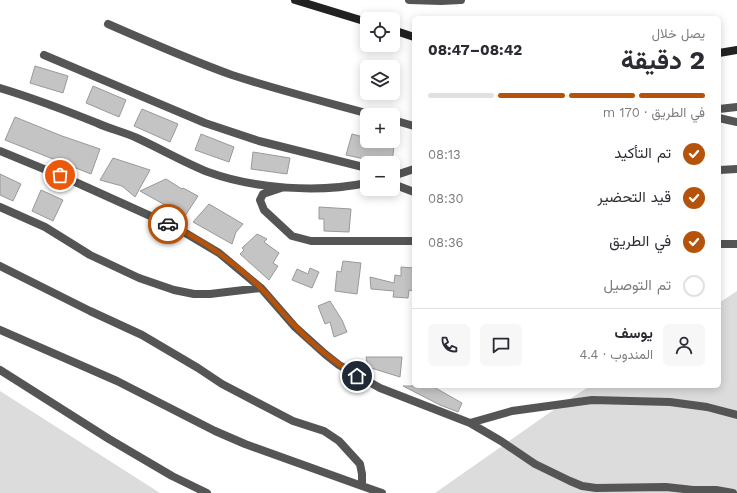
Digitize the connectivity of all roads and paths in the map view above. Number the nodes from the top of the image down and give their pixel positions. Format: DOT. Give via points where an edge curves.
graph roads {
  1 [pos="295,0"];
  2 [pos="409,0"];
  3 [pos="461,0"];
  4 [pos="360,20"];
  5 [pos="108,24"];
  6 [pos="400,32"];
  7 [pos="412,35"];
  8 [pos="737,50"];
  9 [pos="721,53"];
  10 [pos="44,55"];
  11 [pos="0,88"];
  12 [pos="737,107"];
  13 [pos="721,109"];
  14 [pos="360,112"];
  15 [pos="721,119"];
  16 [pos="400,122"];
  17 [pos="734,122"];
  18 [pos="412,125"];
  19 [pos="721,125"];
  20 [pos="0,151"];
  21 [pos="360,166"];
  22 [pos="737,169"];
  23 [pos="412,170"];
  24 [pos="721,170"];
  25 [pos="400,173"];
  26 [pos="360,184"];
  27 [pos="285,187"];
  28 [pos="400,187"];
  29 [pos="412,191"];
  30 [pos="0,207"];
  31 [pos="412,241"];
  32 [pos="721,244"];
  33 [pos="737,244"];
  34 [pos="0,266"];
  35 [pos="261,288"];
  36 [pos="0,330"];
  37 [pos="0,370"];
  38 [pos="737,415"];
  39 [pos="470,423"];
  40 [pos="362,486"];
  41 [pos="594,491"];
  42 [pos="207,493"];
  43 [pos="382,493"];
  44 [pos="733,493"];
  1 -- 4 [label="main road"];
  2 -- 3 [label="street"];
  5 -- 14 [label="street" via="232,74"];
  6 -- 7 [label="main road"];
  8 -- 9 [label="main road"];
  10 -- 21 [label="street" via="205,123 259,141"];
  11 -- 27 [label="street" via="56,106 136,138 208,172"];
  12 -- 13 [label="street"];
  15 -- 17 [label="street"];
  16 -- 18 [label="street"];
  17 -- 19 [label="street"];
  20 -- 35 [label="street" via="177,228 219,254"];
  22 -- 24 [label="street"];
  23 -- 25 [label="street"];
  26 -- 27 [label="street" via="320,188"];
  27 -- 31 [label="street" via="263,194 260,200 264,210 292,236 311,241"];
  28 -- 29 [label="street"];
  30 -- 35 [label="street" via="45,227 90,254 139,278 174,290 210,294"];
  32 -- 33 [label="street"];
  34 -- 40 [label="street" via="142,335 222,384 293,421 324,431 339,441 360,464"];
  35 -- 39 [label="street" via="295,326 340,365 380,388"];
  36 -- 40 [label="street" via="117,381 215,431"];
  37 -- 42 [label="street" via="109,439 172,476"];
  38 -- 39 [label="street" via="707,407 670,402 592,400 512,411"];
  39 -- 41 [label="street" via="552,473"];
  40 -- 43 [label="street"];
  41 -- 44 [label="street" via="666,487"];
}
